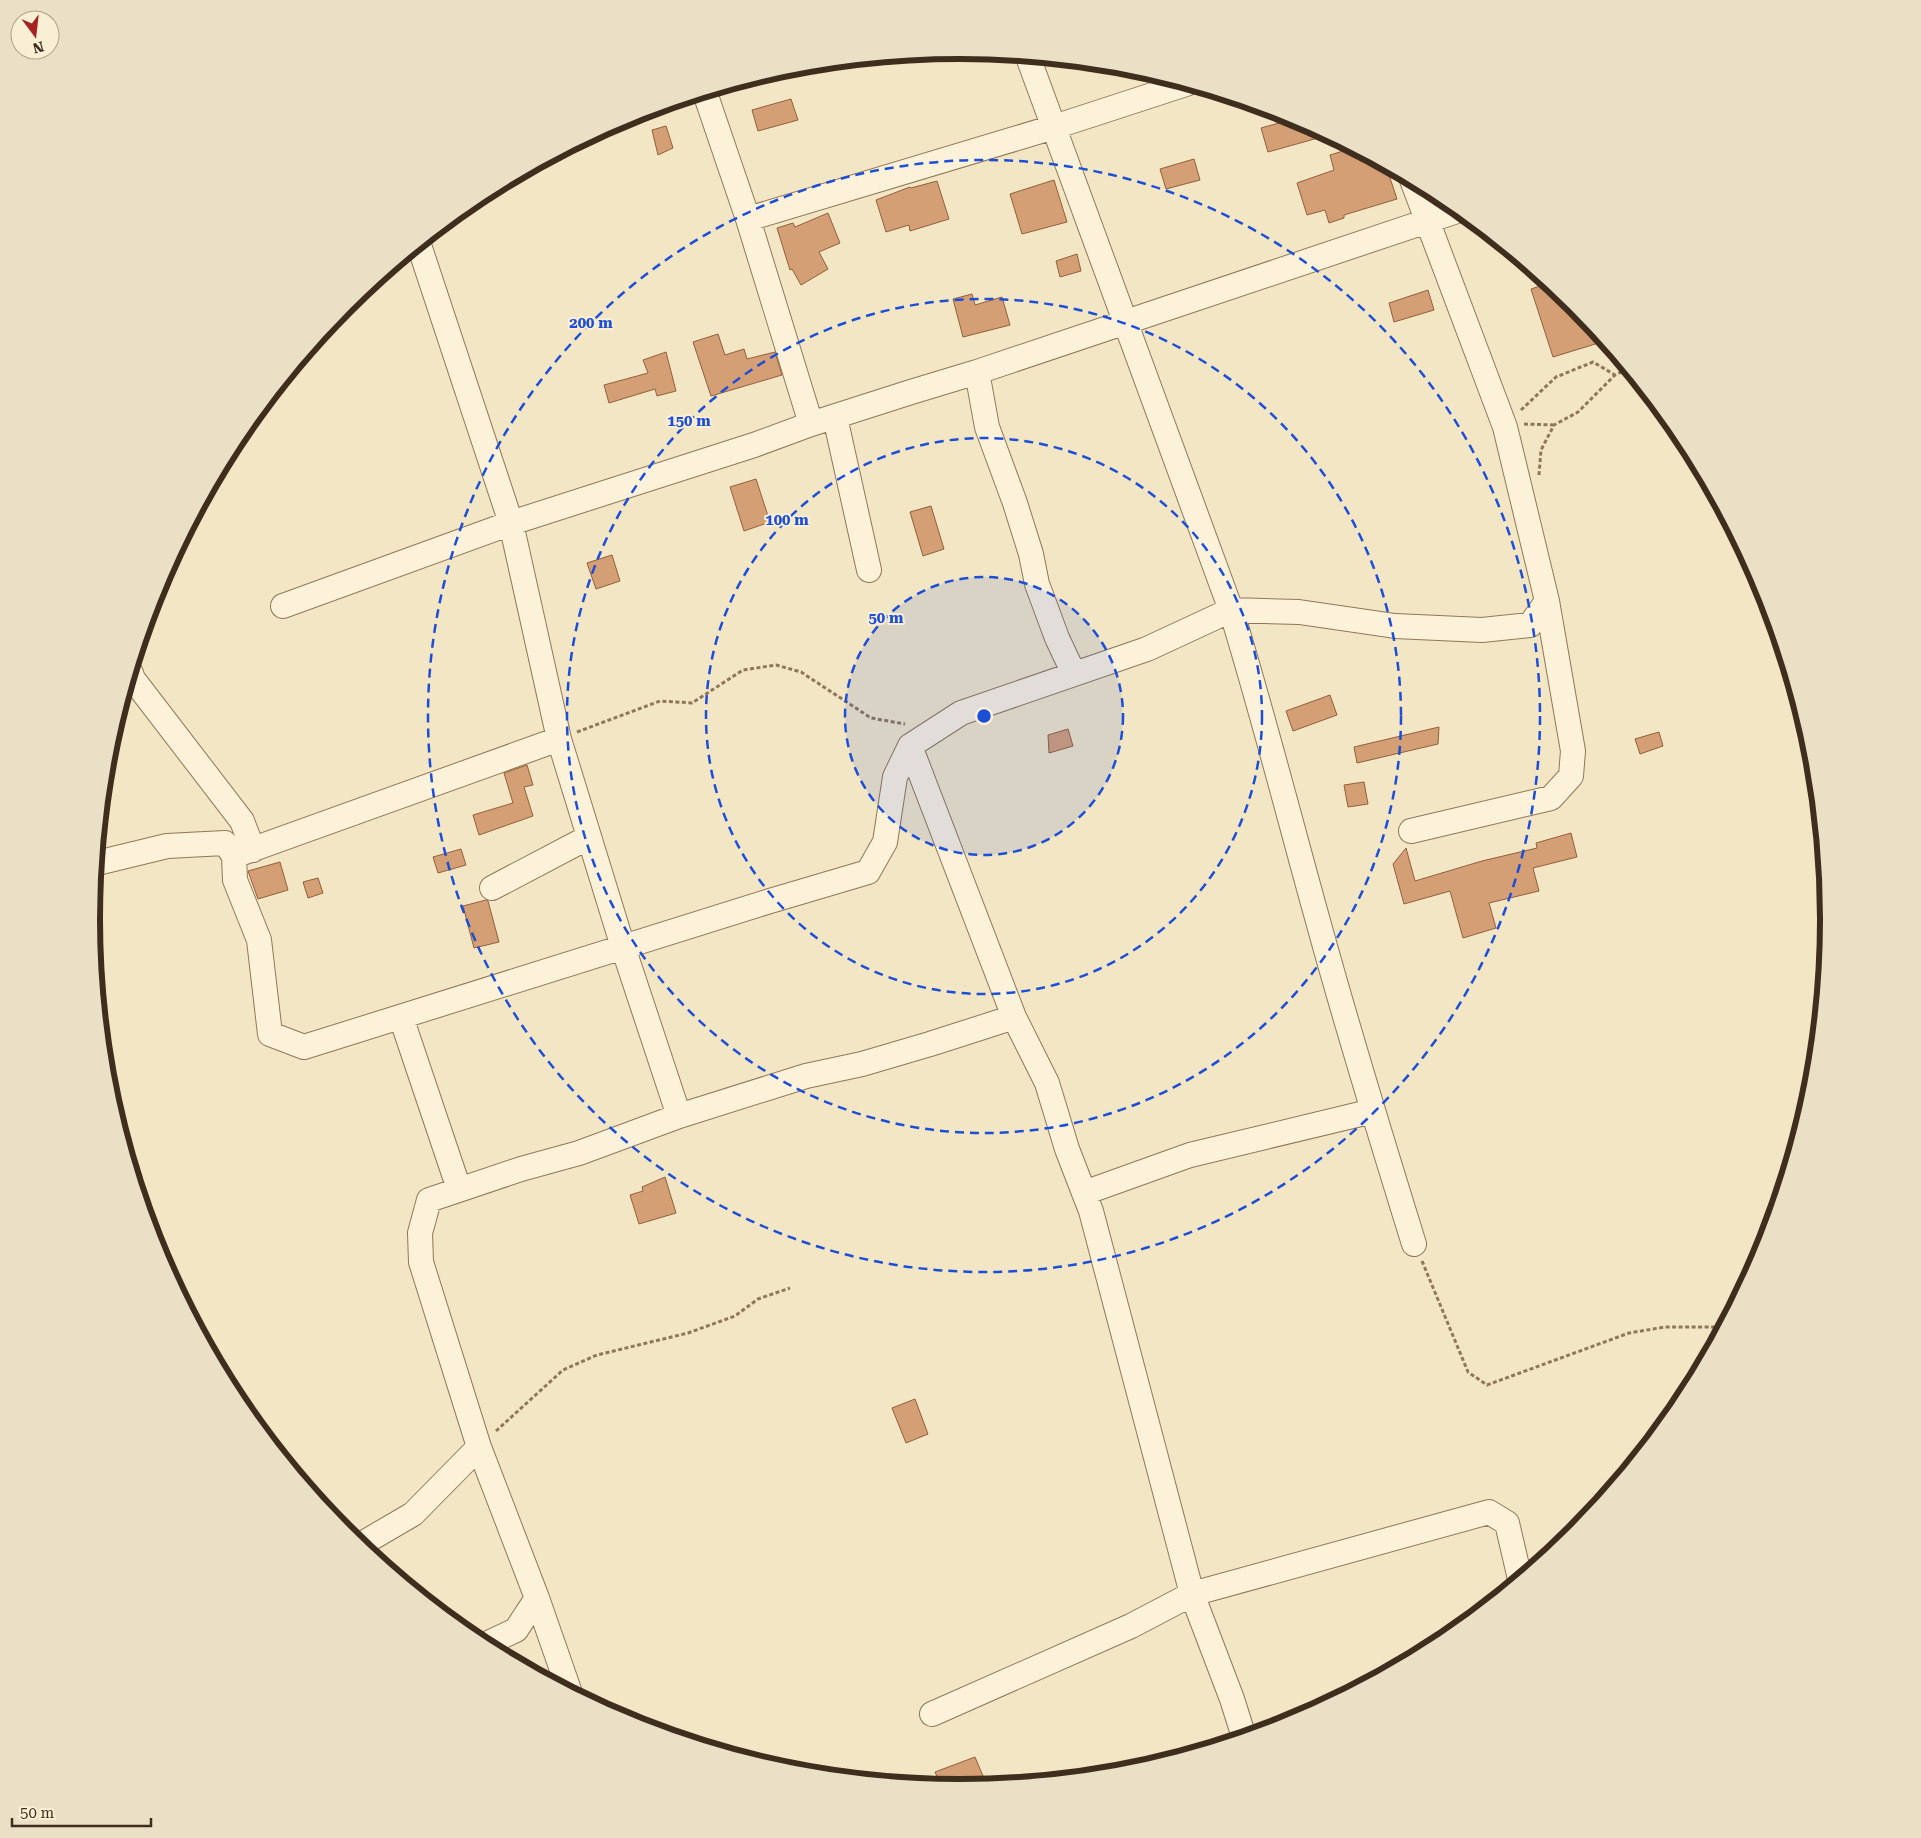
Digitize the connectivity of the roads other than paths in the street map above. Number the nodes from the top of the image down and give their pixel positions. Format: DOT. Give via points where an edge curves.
graph roads {
  1 [pos="1030,62"];
  2 [pos="1178,87"];
  3 [pos="706,97"];
  4 [pos="1054,127"];
  5 [pos="1415,190"];
  6 [pos="1450,213"];
  7 [pos="748,219"];
  8 [pos="1426,220"];
  9 [pos="421,250"];
  10 [pos="1125,322"];
  11 [pos="977,372"];
  12 [pos="835,417"];
  13 [pos="811,424"];
  14 [pos="511,522"];
  15 [pos="869,570"];
  16 [pos="1547,601"];
  17 [pos="283,606"];
  18 [pos="1231,610"];
  19 [pos="1074,674"];
  20 [pos="134,681"];
  21 [pos="559,739"];
  22 [pos="910,746"];
  23 [pos="1411,831"];
  24 [pos="589,837"];
  25 [pos="244,853"];
  26 [pos="102,862"];
  27 [pos="492,888"];
  28 [pos="623,947"];
  29 [pos="401,1017"];
  30 [pos="1014,1017"];
  31 [pos="1373,1111"];
  32 [pos="679,1116"];
  33 [pos="459,1189"];
  34 [pos="1084,1193"];
  35 [pos="1414,1244"];
  36 [pos="479,1447"];
  37 [pos="367,1541"];
  38 [pos="1519,1573"];
  39 [pos="1192,1594"];
  40 [pos="536,1598"];
  41 [pos="493,1641"];
  42 [pos="567,1684"];
  43 [pos="932,1714"];
  44 [pos="1242,1732"];
  1 -- 4 [label="street"];
  2 -- 4 [label="street"];
  3 -- 7 [label="street"];
  4 -- 7 [label="street"];
  4 -- 10 [label="street"];
  5 -- 8 [label="street"];
  6 -- 8 [label="street"];
  7 -- 13 [label="street"];
  8 -- 10 [label="street"];
  8 -- 16 [label="street" via="1510,422 1523,501"];
  9 -- 14 [label="street"];
  10 -- 11 [label="street"];
  10 -- 18 [label="street"];
  11 -- 12 [label="street"];
  11 -- 19 [label="street" via="987,428 1018,511 1037,584"];
  12 -- 13 [label="street"];
  12 -- 15 [label="street"];
  13 -- 14 [label="street"];
  14 -- 17 [label="street"];
  14 -- 21 [label="street"];
  16 -- 18 [label="street" via="1530,625 1482,630 1395,626 1299,612"];
  16 -- 23 [label="street" via="1573,751 1571,776 1551,798"];
  18 -- 19 [label="street" via="1148,648"];
  18 -- 31 [label="street"];
  19 -- 22 [label="street" via="961,713"];
  20 -- 25 [label="street" via="242,821"];
  21 -- 24 [label="street"];
  21 -- 25 [label="street"];
  22 -- 28 [label="street" via="895,777 885,842 868,872"];
  22 -- 30 [label="street"];
  24 -- 27 [label="street"];
  24 -- 28 [label="street"];
  25 -- 26 [label="street" via="225,843 167,846"];
  25 -- 29 [label="street" via="235,880 258,940 270,1034 304,1047"];
  28 -- 29 [label="street"];
  28 -- 32 [label="street"];
  29 -- 33 [label="street"];
  30 -- 32 [label="street"];
  30 -- 34 [label="street" via="1047,1083"];
  31 -- 34 [label="street" via="1190,1155"];
  31 -- 35 [label="street"];
  32 -- 33 [label="street" via="579,1153"];
  33 -- 36 [label="street" via="428,1200 420,1233 421,1262"];
  34 -- 39 [label="street"];
  36 -- 37 [label="street" via="413,1514"];
  36 -- 40 [label="street"];
  38 -- 39 [label="street" via="1507,1522 1489,1512"];
  39 -- 43 [label="street" via="1131,1626"];
  39 -- 44 [label="street"];
  40 -- 41 [label="street" via="516,1630"];
  40 -- 42 [label="street"];
}
